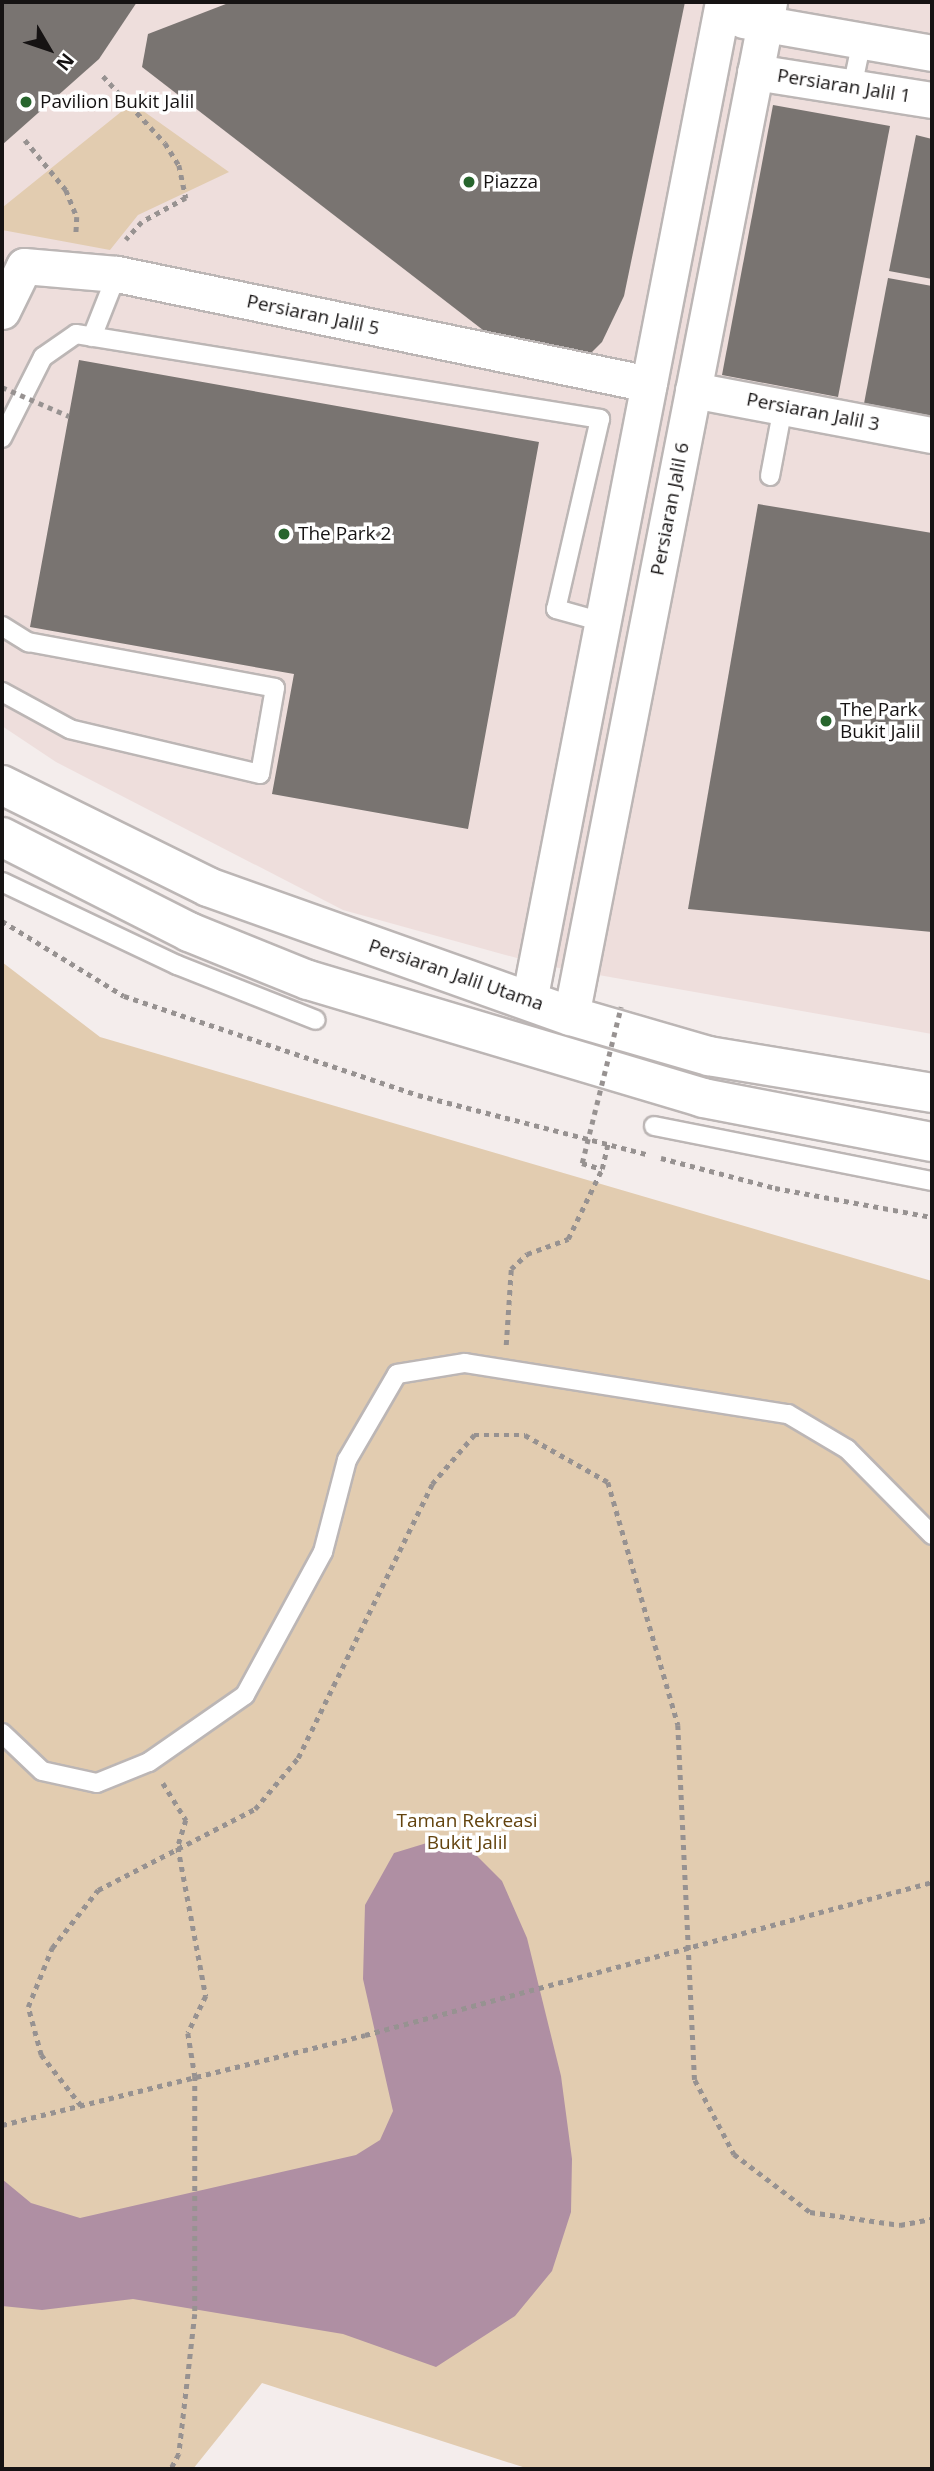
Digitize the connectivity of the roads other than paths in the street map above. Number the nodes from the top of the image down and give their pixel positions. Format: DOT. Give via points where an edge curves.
graph roads {
  1 [pos="721,10"];
  2 [pos="767,12"];
  3 [pos="862,40"];
  4 [pos="932,53"];
  5 [pos="755,72"];
  6 [pos="852,88"];
  7 [pos="932,100"];
  8 [pos="118,261"];
  9 [pos="2,311"];
  10 [pos="92,337"];
  11 [pos="649,384"];
  12 [pos="693,390"];
  13 [pos="783,407"];
  14 [pos="932,435"];
  15 [pos="2,438"];
  16 [pos="770,476"];
  17 [pos="603,622"];
  18 [pos="2,626"];
  19 [pos="2,692"];
  20 [pos="2,785"];
  21 [pos="2,837"];
  22 [pos="558,853"];
  23 [pos="601,860"];
  24 [pos="2,882"];
  25 [pos="522,999"];
  26 [pos="571,1016"];
  27 [pos="316,1020"];
  28 [pos="505,1041"];
  29 [pos="932,1093"];
  30 [pos="654,1126"];
  31 [pos="932,1142"];
  32 [pos="932,1181"];
  33 [pos="932,1535"];
  34 [pos="2,1733"];
  1 -- 2 [label="street"];
  1 -- 11 [label="street"];
  2 -- 3 [label="street"];
  2 -- 5 [label="street, Persiaran Jalil 6"];
  3 -- 4 [label="street"];
  3 -- 6 [label="lane"];
  5 -- 6 [label="street, Persiaran Jalil 1"];
  5 -- 12 [label="street, Persiaran Jalil 6"];
  6 -- 7 [label="street, Persiaran Jalil 1"];
  8 -- 9 [label="street, Persiaran Jalil 5" via="24,266"];
  8 -- 10 [label="lane"];
  8 -- 11 [label="street, Persiaran Jalil 5"];
  10 -- 15 [label="lane" via="76,334 43,358"];
  10 -- 17 [label="lane" via="600,419 556,609"];
  11 -- 17 [label="street"];
  12 -- 13 [label="street, Persiaran Jalil 3"];
  12 -- 23 [label="street, Persiaran Jalil 6"];
  13 -- 14 [label="street, Persiaran Jalil 3"];
  13 -- 16 [label="lane"];
  17 -- 22 [label="street"];
  18 -- 19 [label="lane" via="28,642 275,688 260,774 70,729"];
  20 -- 25 [label="street, Persiaran Jalil Utama" via="208,887"];
  21 -- 28 [label="street" via="189,932 308,980"];
  22 -- 23 [label="street"];
  22 -- 25 [label="street"];
  23 -- 26 [label="street, Persiaran Jalil 6"];
  24 -- 27 [label="lane" via="177,965"];
  25 -- 26 [label="street, Persiaran Jalil Utama"];
  25 -- 28 [label="street"];
  26 -- 29 [label="street, Persiaran Jalil Utama" via="709,1056"];
  28 -- 31 [label="street" via="703,1098"];
  30 -- 32 [label="lane"];
  33 -- 34 [label="lane" via="847,1449 789,1414 465,1363 397,1374 347,1460 323,1552 245,1695 149,1762 97,1783 42,1771"];
}
